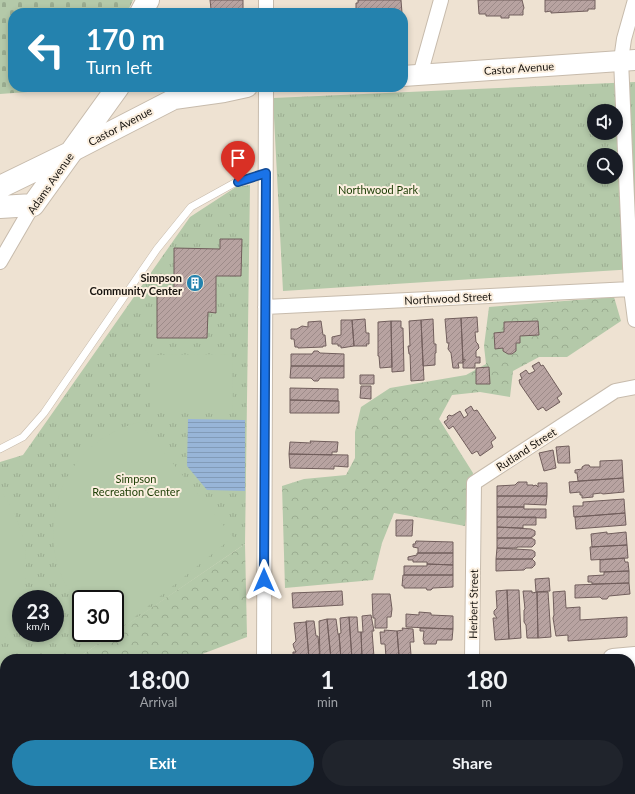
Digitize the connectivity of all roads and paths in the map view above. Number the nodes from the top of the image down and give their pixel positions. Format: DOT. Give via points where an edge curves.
graph roads {
  1 [pos="442,0"];
  2 [pos="635,0"];
  3 [pos="628,60"];
  4 [pos="411,75"];
  5 [pos="114,92"];
  6 [pos="224,92"];
  7 [pos="266,92"];
  8 [pos="71,152"];
  9 [pos="266,173"];
  10 [pos="0,187"];
  11 [pos="33,205"];
  12 [pos="0,207"];
  13 [pos="0,262"];
  14 [pos="631,289"];
  15 [pos="265,307"];
  16 [pos="635,320"];
  17 [pos="635,387"];
  18 [pos="0,449"];
  19 [pos="474,548"];
  20 [pos="264,654"];
  21 [pos="472,654"];
  1 -- 4 [label="street"];
  2 -- 3 [label="street" via="624,38"];
  3 -- 4 [label="street, Castor Avenue"];
  3 -- 14 [label="street"];
  5 -- 8 [label="main road, Adams Avenue"];
  6 -- 8 [label="street, Castor Avenue" via="174,98"];
  7 -- 9 [label="street"];
  8 -- 10 [label="main road, Castor Avenue"];
  8 -- 11 [label="main road, Adams Avenue"];
  9 -- 15 [label="street"];
  9 -- 18 [label="lane" via="238,182 191,207 157,249 44,413 23,437"];
  11 -- 12 [label="main road"];
  11 -- 13 [label="street, Adams Avenue"];
  14 -- 15 [label="street, Northwood Street"];
  14 -- 16 [label="street"];
  15 -- 20 [label="street"];
  17 -- 19 [label="street, Rutland Street" via="615,392 474,483"];
  19 -- 21 [label="street, Herbert Street"];
}
